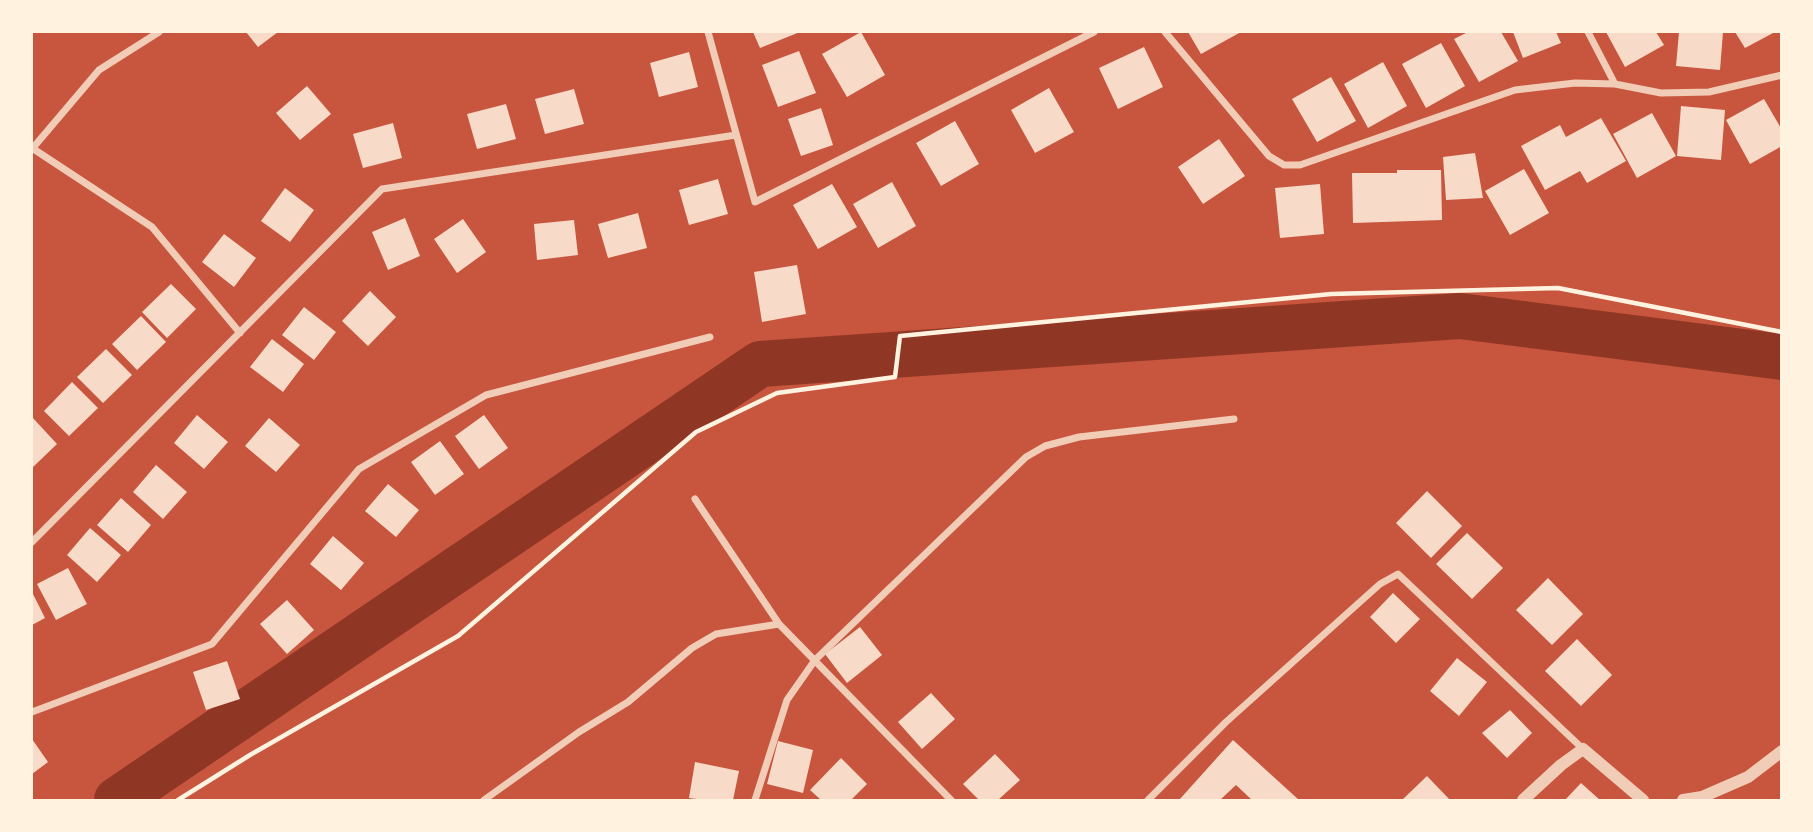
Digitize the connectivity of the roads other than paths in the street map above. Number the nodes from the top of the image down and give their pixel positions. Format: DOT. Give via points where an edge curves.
graph roads {
  1 [pos="159,32"];
  2 [pos="708,32"];
  3 [pos="1094,32"];
  4 [pos="1165,32"];
  5 [pos="1588,32"];
  6 [pos="1782,75"];
  7 [pos="1615,84"];
  8 [pos="737,135"];
  9 [pos="32,148"];
  10 [pos="240,333"];
  11 [pos="710,337"];
  12 [pos="1234,419"];
  13 [pos="695,499"];
  14 [pos="32,542"];
  15 [pos="779,624"];
  16 [pos="815,660"];
  17 [pos="32,712"];
  18 [pos="1583,749"];
  19 [pos="1782,751"];
  20 [pos="484,800"];
  21 [pos="755,800"];
  22 [pos="950,800"];
  23 [pos="1148,800"];
  24 [pos="1523,800"];
  25 [pos="1643,800"];
  26 [pos="1683,800"];
  1 -- 9 [label="street" via="99,70"];
  2 -- 8 [label="street"];
  3 -- 8 [label="street" via="755,202"];
  4 -- 7 [label="street" via="1269,156 1284,164 1300,165 1515,90"];
  5 -- 7 [label="street"];
  6 -- 7 [label="street" via="1709,92 1661,93"];
  8 -- 10 [label="street" via="382,189"];
  9 -- 10 [label="street" via="152,227"];
  10 -- 14 [label="street"];
  11 -- 17 [label="street" via="486,395 359,469 212,644"];
  12 -- 16 [label="street" via="1079,437 1045,446 1026,457"];
  13 -- 15 [label="street"];
  15 -- 16 [label="street"];
  15 -- 20 [label="street" via="716,634 692,648 628,702"];
  16 -- 21 [label="street" via="788,700"];
  16 -- 22 [label="street"];
  18 -- 23 [label="street" via="1398,574 1380,584 1236,713"];
  18 -- 24 [label="street"];
  18 -- 25 [label="street"];
  19 -- 26 [label="street" via="1748,776 1702,797"];
}
